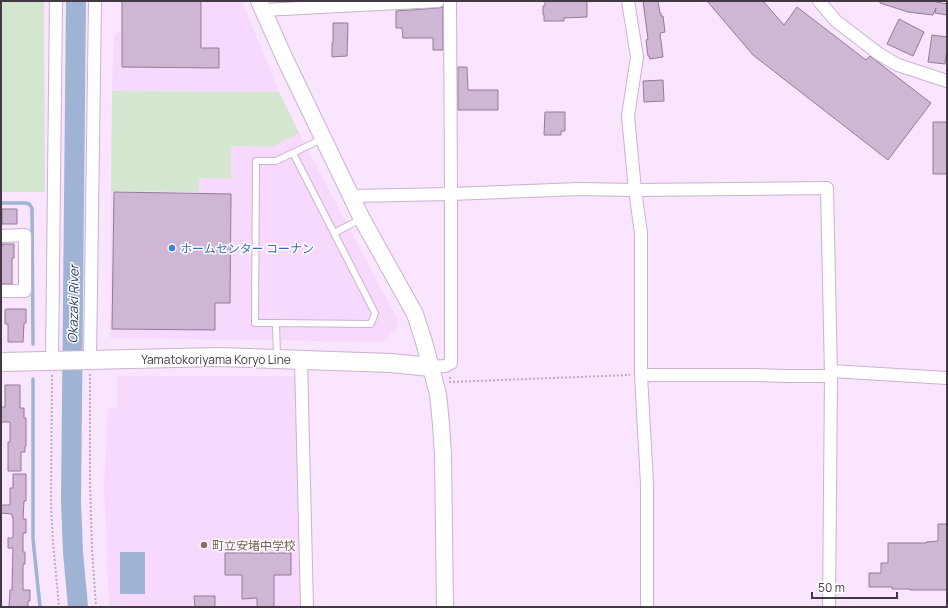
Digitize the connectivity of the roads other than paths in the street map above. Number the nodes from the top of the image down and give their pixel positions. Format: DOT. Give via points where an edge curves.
graph roads {
  1 [pos="56,1"];
  2 [pos="95,1"];
  3 [pos="438,1"];
  4 [pos="450,1"];
  5 [pos="628,1"];
  6 [pos="819,1"];
  7 [pos="261,6"];
  8 [pos="947,81"];
  9 [pos="323,138"];
  10 [pos="292,153"];
  11 [pos="635,190"];
  12 [pos="451,194"];
  13 [pos="351,196"];
  14 [pos="362,219"];
  15 [pos="334,233"];
  16 [pos="1,236"];
  17 [pos="1,291"];
  18 [pos="276,323"];
  19 [pos="277,359"];
  20 [pos="90,360"];
  21 [pos="301,360"];
  22 [pos="52,361"];
  23 [pos="1,362"];
  24 [pos="431,367"];
  25 [pos="831,374"];
  26 [pos="641,375"];
  27 [pos="947,378"];
  28 [pos="307,607"];
  29 [pos="444,607"];
  30 [pos="646,607"];
  31 [pos="829,607"];
  1 -- 22 [label="street"];
  2 -- 20 [label="street"];
  3 -- 7 [label="street"];
  4 -- 12 [label="street"];
  5 -- 11 [label="street" via="637,57 628,116"];
  6 -- 8 [label="street" via="836,21 879,54 898,65"];
  7 -- 9 [label="street"];
  9 -- 10 [label="lane"];
  9 -- 13 [label="street"];
  10 -- 15 [label="lane"];
  10 -- 18 [label="lane" via="276,161 256,162 255,323"];
  11 -- 12 [label="street" via="579,189"];
  11 -- 25 [label="street" via="827,188"];
  11 -- 26 [label="street" via="640,233"];
  12 -- 13 [label="street"];
  12 -- 24 [label="street" via="451,364"];
  13 -- 14 [label="street"];
  14 -- 15 [label="lane"];
  14 -- 24 [label="street" via="415,314"];
  15 -- 18 [label="lane" via="375,313 371,324"];
  16 -- 17 [label="street" via="25,235 25,291"];
  18 -- 19 [label="lane"];
  19 -- 20 [label="main road, Yamatokoriyama Koryo Line" via="219,357"];
  19 -- 21 [label="main road, Yamatokoriyama Koryo Line"];
  20 -- 22 [label="main road, Yamatokoriyama Koryo Line"];
  21 -- 24 [label="main road, Yamatokoriyama Koryo Line"];
  21 -- 28 [label="street"];
  22 -- 23 [label="main road, Yamatokoriyama Koryo Line"];
  24 -- 29 [label="street" via="438,394 443,455"];
  25 -- 26 [label="street"];
  25 -- 27 [label="street"];
  25 -- 31 [label="street"];
  26 -- 30 [label="street" via="647,484"];
}
